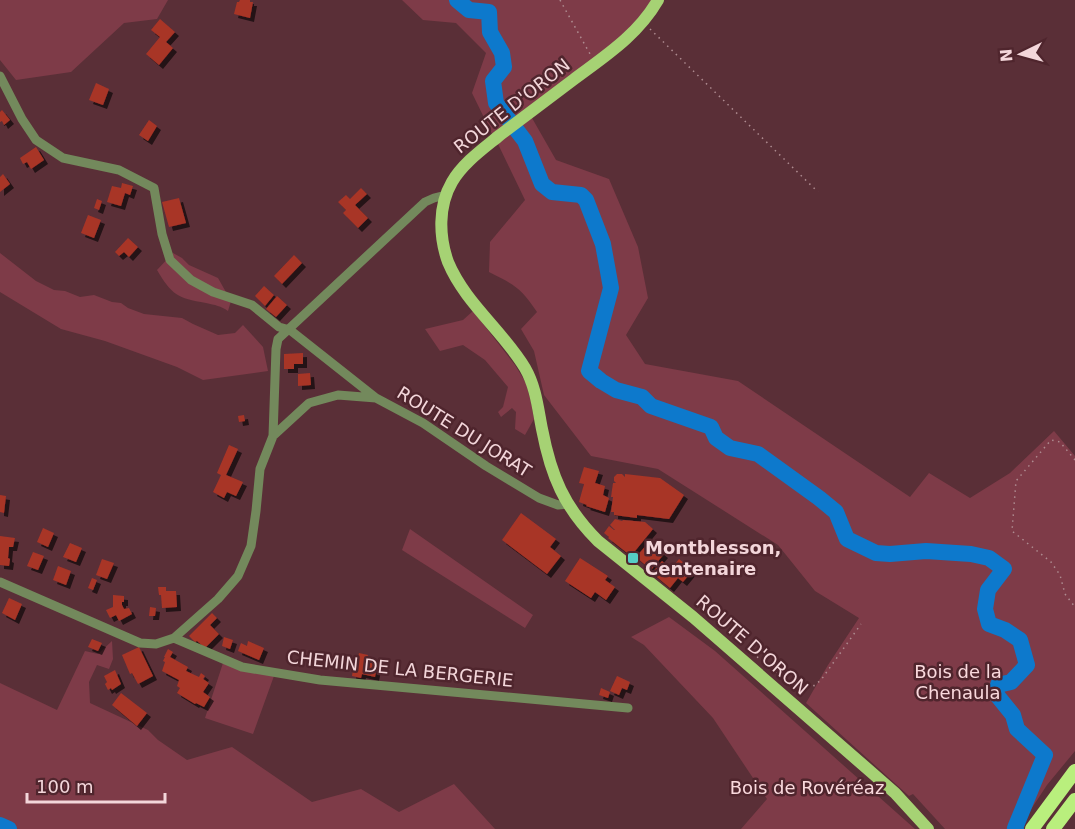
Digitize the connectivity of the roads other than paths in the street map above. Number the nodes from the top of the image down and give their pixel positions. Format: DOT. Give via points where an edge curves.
graph roads {
  1 [pos="658,0"];
  2 [pos="0,76"];
  3 [pos="446,195"];
  4 [pos="290,330"];
  5 [pos="376,398"];
  6 [pos="273,436"];
  7 [pos="567,504"];
  8 [pos="0,582"];
  9 [pos="174,638"];
  10 [pos="628,708"];
  11 [pos="1075,771"];
  12 [pos="1075,800"];
  13 [pos="928,829"];
  14 [pos="1032,829"];
  15 [pos="1053,829"];
  1 -- 3 [label="main road, ROUTE D'ORON" via="643,22 616,48 474,156"];
  2 -- 4 [label="street" via="36,140 63,158 119,170 154,188 170,260 191,280 252,305 279,327"];
  3 -- 4 [label="street" via="426,202"];
  3 -- 7 [label="main road, ROUTE D'ORON" via="441,226 448,261 459,282 526,369 547,454"];
  4 -- 5 [label="street"];
  4 -- 6 [label="street" via="278,339 276,349"];
  5 -- 6 [label="street, ROUTE DU JORAT" via="338,395 309,404"];
  5 -- 7 [label="street, ROUTE DU JORAT" via="423,423 539,498"];
  6 -- 9 [label="street, ROUTE DU JORAT" via="260,469 250,546 238,576"];
  7 -- 13 [label="main road, ROUTE D'ORON" via="598,541 871,772"];
  8 -- 9 [label="street" via="140,642 156,644"];
  9 -- 10 [label="street, CHEMIN DE LA BERGERIE" via="242,667 320,680"];
  11 -- 14 [label="highway"];
  12 -- 15 [label="highway"];
}
